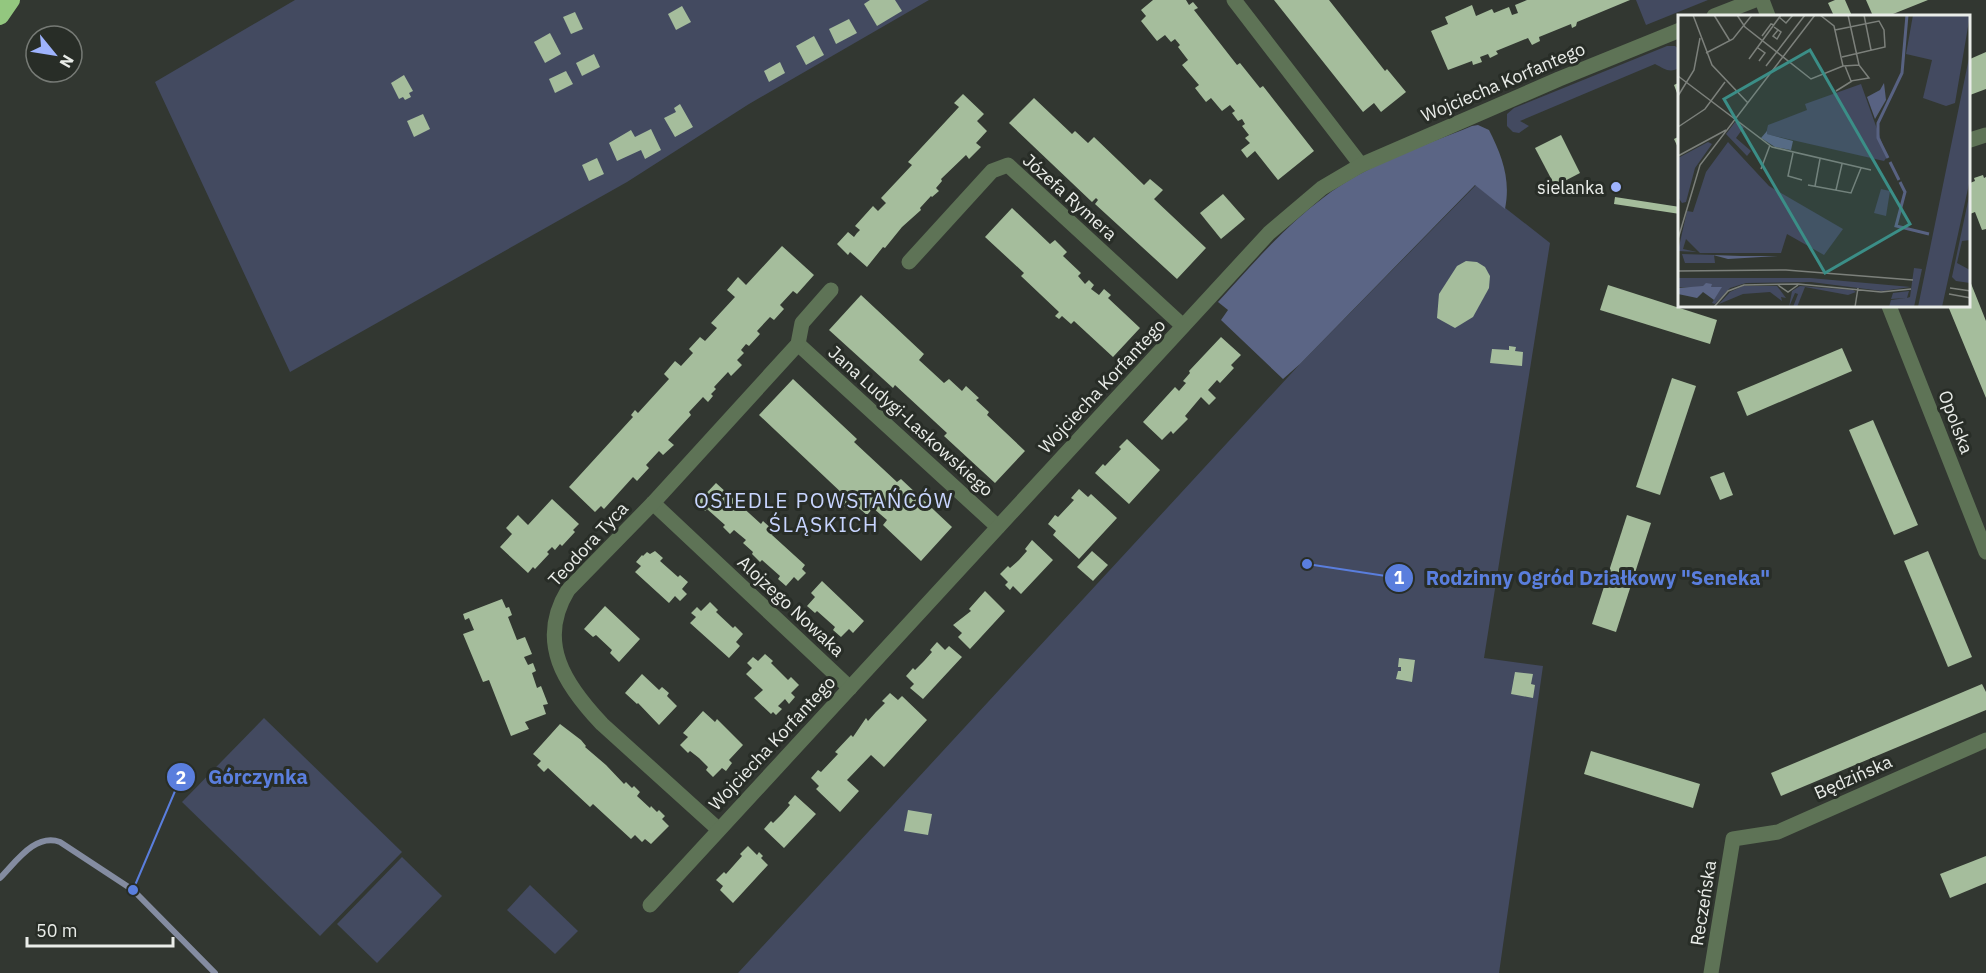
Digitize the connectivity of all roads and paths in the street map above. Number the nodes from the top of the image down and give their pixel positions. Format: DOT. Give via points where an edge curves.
graph roads {
  1 [pos="11,0"];
  2 [pos="1234,0"];
  3 [pos="1755,0"];
  4 [pos="1762,0"];
  5 [pos="1717,15"];
  6 [pos="1768,15"];
  7 [pos="0,16"];
  8 [pos="1678,31"];
  9 [pos="1986,135"];
  10 [pos="1971,140"];
  11 [pos="1361,165"];
  12 [pos="909,262"];
  13 [pos="831,290"];
  14 [pos="1889,308"];
  15 [pos="1183,326"];
  16 [pos="798,344"];
  17 [pos="653,503"];
  18 [pos="998,527"];
  19 [pos="1986,552"];
  20 [pos="850,687"];
  21 [pos="1986,740"];
  22 [pos="718,829"];
  23 [pos="1733,839"];
  24 [pos="650,905"];
  25 [pos="1711,973"];
  1 -- 7 [label="highway"];
  2 -- 11 [label="street"];
  3 -- 5 [label="street"];
  4 -- 6 [label="street"];
  8 -- 11 [label="street, Wojciecha Korfantego"];
  9 -- 10 [label="street"];
  11 -- 15 [label="street, Wojciecha Korfantego" via="1322,188 1269,233"];
  12 -- 15 [label="street, Józefa Rymera" via="992,171 1008,165"];
  13 -- 16 [label="street, Teodora Tyca" via="802,323"];
  14 -- 19 [label="street, Opolska"];
  15 -- 18 [label="street, Wojciecha Korfantego"];
  16 -- 17 [label="street, Teodora Tyca"];
  16 -- 18 [label="street, Jana Ludygi-Laskowskiego"];
  17 -- 20 [label="street, Alojzego Nowaka"];
  17 -- 22 [label="street, Teodora Tyca" via="568,590 555,621 557,657 569,684 590,711"];
  18 -- 20 [label="street, Wojciecha Korfantego"];
  20 -- 22 [label="street, Wojciecha Korfantego"];
  21 -- 23 [label="street, Będzińska" via="1778,832"];
  22 -- 24 [label="street, Wojciecha Korfantego"];
  23 -- 25 [label="street, Reczeńska"];
}
